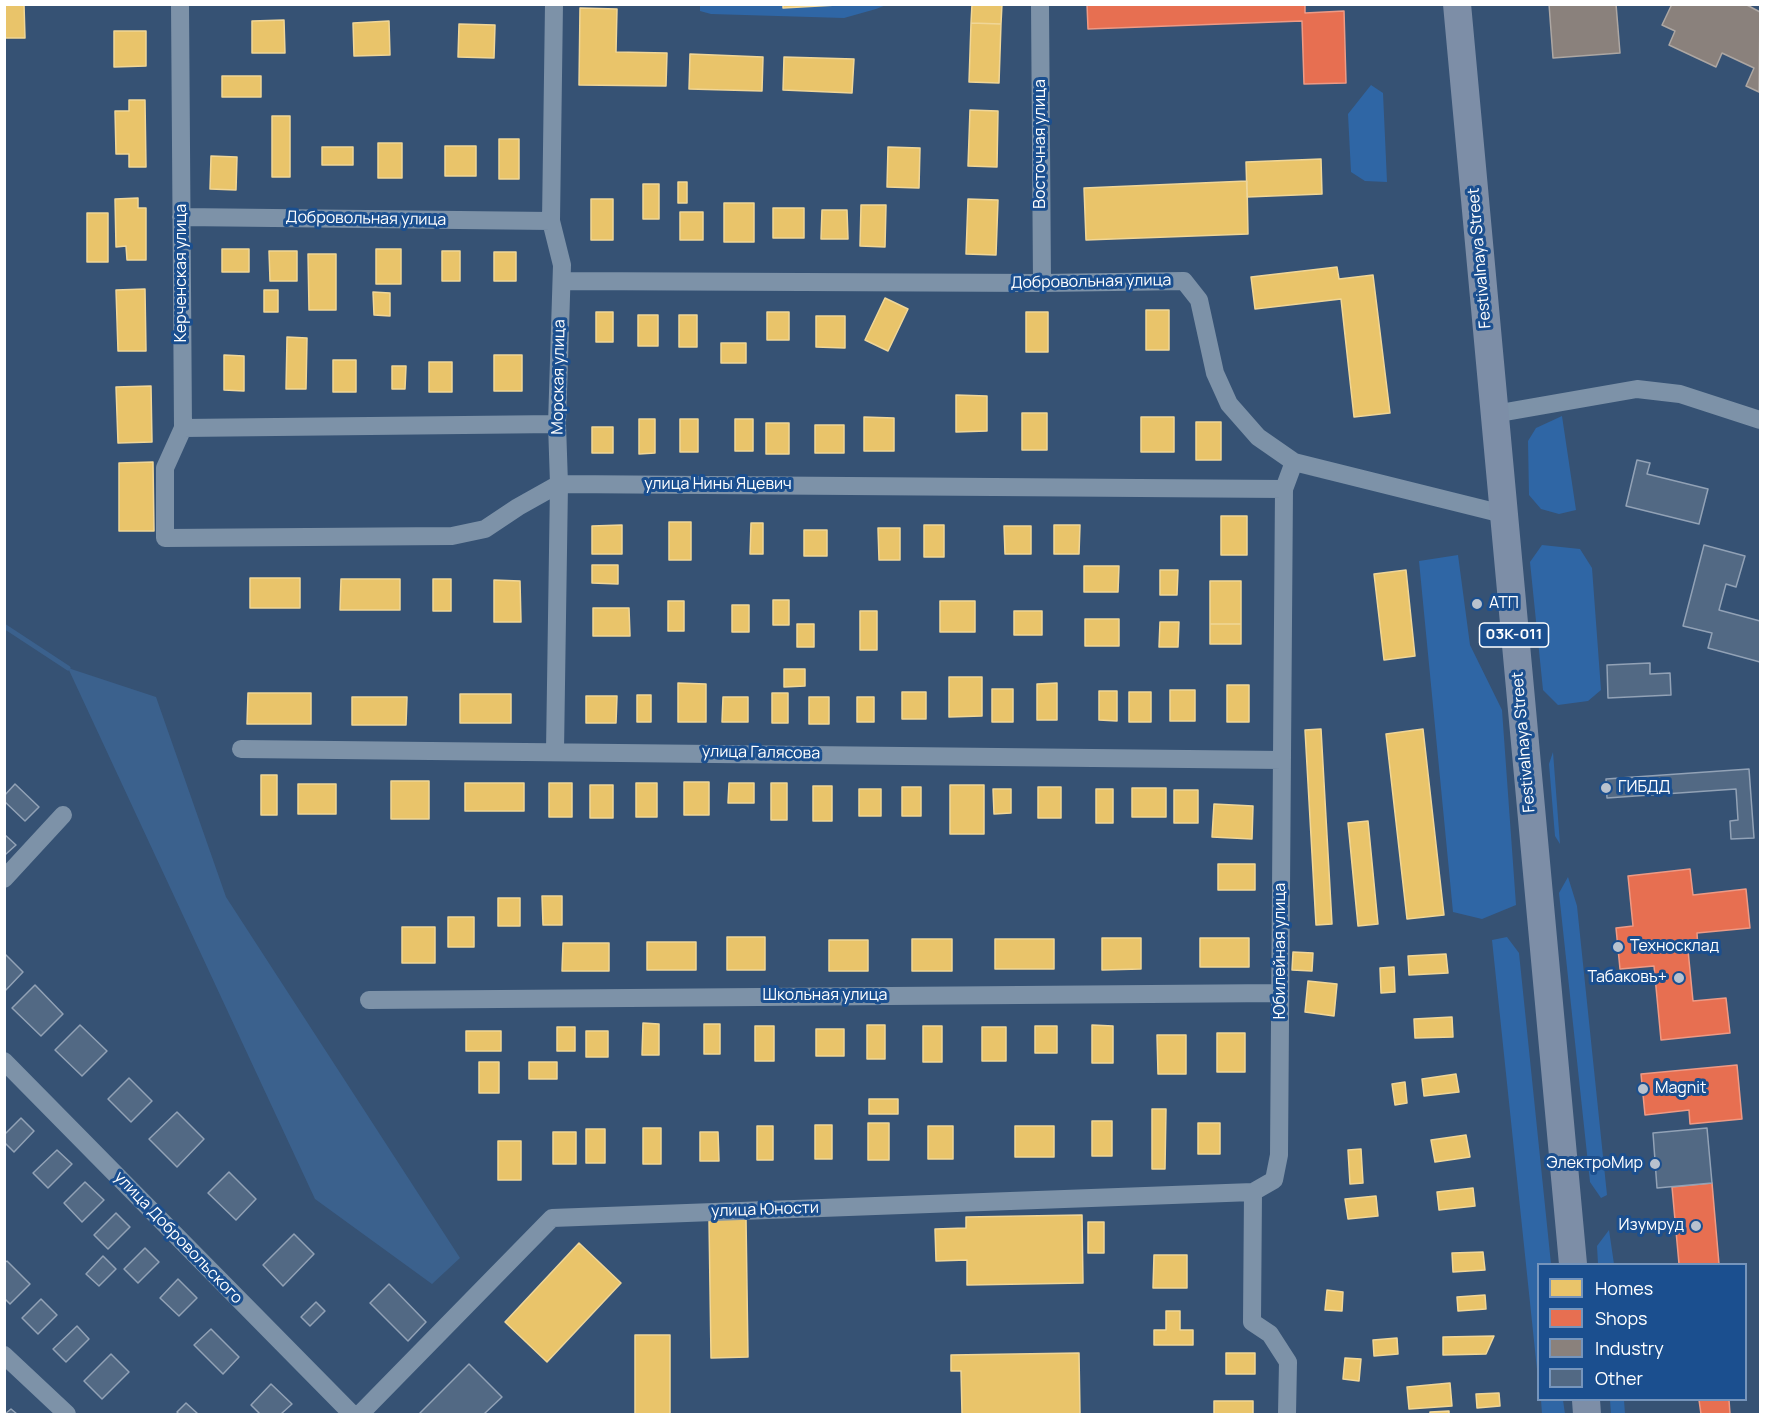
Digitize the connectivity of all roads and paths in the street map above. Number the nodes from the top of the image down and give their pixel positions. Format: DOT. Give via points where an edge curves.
graph roads {
  1 [pos="180,4"];
  2 [pos="554,4"];
  3 [pos="1040,4"];
  4 [pos="1457,4"];
  5 [pos="181,217"];
  6 [pos="551,221"];
  7 [pos="562,281"];
  8 [pos="1042,283"];
  9 [pos="1494,414"];
  10 [pos="1761,420"];
  11 [pos="557,424"];
  12 [pos="183,428"];
  13 [pos="1294,462"];
  14 [pos="560,484"];
  15 [pos="1284,489"];
  16 [pos="1503,514"];
  17 [pos="241,748"];
  18 [pos="555,751"];
  19 [pos="1282,760"];
  20 [pos="63,816"];
  21 [pos="4,879"];
  22 [pos="1280,993"];
  23 [pos="369,1000"];
  24 [pos="4,1061"];
  25 [pos="1253,1192"];
  26 [pos="1573,1263"];
  27 [pos="4,1354"];
  28 [pos="67,1414"];
  29 [pos="352,1414"];
  30 [pos="360,1414"];
  31 [pos="1287,1414"];
  1 -- 5 [label="street, Керченская улица"];
  2 -- 6 [label="street, Морская улица"];
  3 -- 8 [label="street, Восточная улица"];
  4 -- 9 [label="main road, Festivalnaya Street / 03К-011"];
  5 -- 6 [label="street, Добровольная улица"];
  5 -- 12 [label="street, Керченская улица"];
  6 -- 7 [label="street, Морская улица"];
  7 -- 8 [label="street, Добровольная улица"];
  7 -- 11 [label="street, Морская улица"];
  8 -- 13 [label="street, Добровольная улица" via="1184,281 1199,300 1215,373 1229,404 1258,437"];
  9 -- 10 [label="street" via="1637,389 1680,394"];
  9 -- 16 [label="main road, Festivalnaya Street / 03К-011"];
  11 -- 12 [label="street"];
  11 -- 14 [label="street, Морская улица"];
  12 -- 14 [label="street, Керченская улица" via="165,468 165,538 452,536 485,529"];
  13 -- 15 [label="street, Юбилейная улица"];
  13 -- 16 [label="street, Добровольная улица"];
  14 -- 15 [label="street, улица Нины Яцевич"];
  14 -- 18 [label="street, Морская улица"];
  15 -- 19 [label="street, Юбилейная улица"];
  16 -- 26 [label="main road, Festivalnaya Street / 03К-011"];
  17 -- 18 [label="street, улица Галясова"];
  18 -- 19 [label="street, улица Галясова"];
  19 -- 22 [label="street, Юбилейная улица"];
  20 -- 21 [label="street"];
  22 -- 23 [label="street, Школьная улица"];
  22 -- 25 [label="street, Юбилейная улица" via="1279,1155 1274,1180"];
  24 -- 29 [label="street, улица Добровольского"];
  25 -- 30 [label="street, улица Юности" via="552,1218"];
  25 -- 31 [label="street" via="1252,1322 1270,1334 1288,1362"];
  27 -- 28 [label="street"];
}
